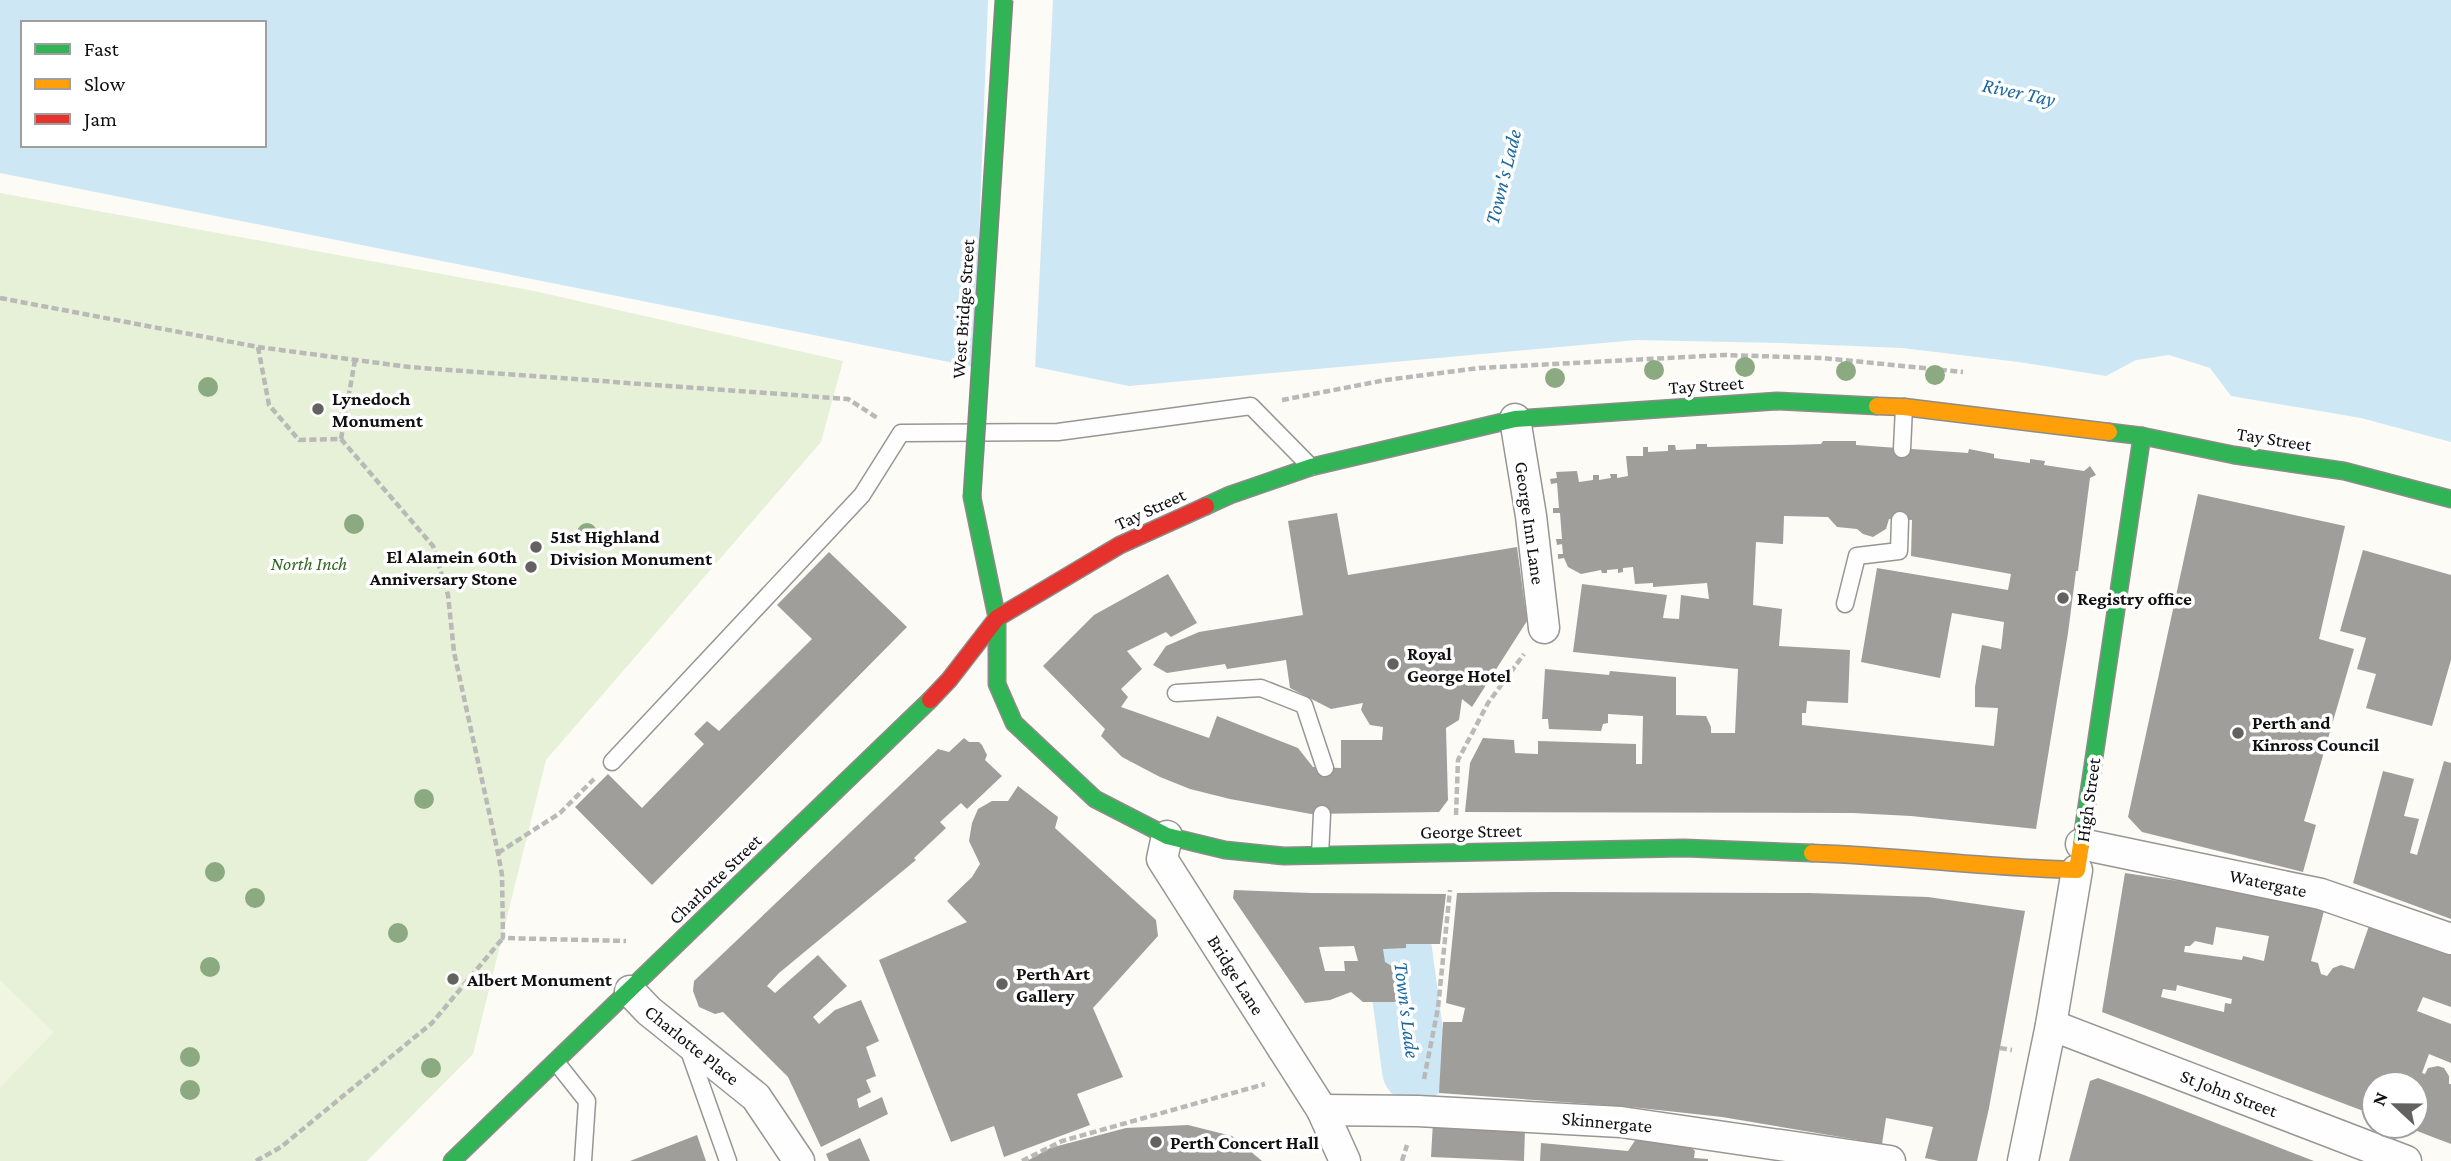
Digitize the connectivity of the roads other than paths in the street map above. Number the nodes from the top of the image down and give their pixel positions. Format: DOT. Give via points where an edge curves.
graph roads {
  1 [pos="1004,0"];
  2 [pos="1904,407"];
  3 [pos="1515,419"];
  4 [pos="2142,436"];
  5 [pos="1902,449"];
  6 [pos="1311,467"];
  7 [pos="2451,499"];
  8 [pos="1900,520"];
  9 [pos="1845,604"];
  10 [pos="998,618"];
  11 [pos="1544,628"];
  12 [pos="1176,693"];
  13 [pos="612,762"];
  14 [pos="1325,768"];
  15 [pos="1322,814"];
  16 [pos="1167,836"];
  17 [pos="1320,855"];
  18 [pos="2079,857"];
  19 [pos="2451,939"];
  20 [pos="630,991"];
  21 [pos="2051,1025"];
  22 [pos="685,1039"];
  23 [pos="556,1062"];
  24 [pos="1322,1110"];
  25 [pos="452,1161"];
  26 [pos="583,1161"];
  27 [pos="728,1161"];
  28 [pos="799,1161"];
  29 [pos="1345,1161"];
  30 [pos="1890,1161"];
  31 [pos="2022,1161"];
  32 [pos="2406,1161"];
  1 -- 10 [label="main road, West Bridge Street, bridge" via="972,497"];
  2 -- 3 [label="main road, Tay Street" via="1777,401"];
  2 -- 4 [label="main road, Tay Street"];
  2 -- 5 [label="lane"];
  3 -- 6 [label="main road, Tay Street"];
  3 -- 11 [label="street, George Inn Lane"];
  4 -- 7 [label="main road, Tay Street" via="2344,471"];
  4 -- 18 [label="main road, High Street"];
  6 -- 10 [label="main road, Tay Street" via="1230,495 1120,545"];
  6 -- 13 [label="lane" via="1251,406 1058,432 901,433 862,495"];
  8 -- 9 [label="lane" via="1899,551 1857,556"];
  10 -- 16 [label="main road, George Street" via="997,684 1014,723 1095,799"];
  10 -- 20 [label="main road, Charlotte Street" via="923,708"];
  12 -- 14 [label="lane" via="1261,688 1304,705"];
  15 -- 17 [label="lane"];
  16 -- 17 [label="main road, George Street" via="1225,850"];
  16 -- 24 [label="street, Bridge Lane" via="1162,859"];
  17 -- 18 [label="main road, George Street" via="1684,848 1878,855 2036,869"];
  18 -- 19 [label="street, Watergate" via="2321,894"];
  18 -- 21 [label="street, High Street"];
  20 -- 22 [label="street, Charlotte Place"];
  20 -- 23 [label="main road, Charlotte Street"];
  21 -- 31 [label="street, High Street"];
  21 -- 32 [label="street, St John Street"];
  22 -- 27 [label="lane"];
  22 -- 28 [label="street, Charlotte Place" via="756,1097"];
  23 -- 25 [label="main road, Charlotte Street"];
  23 -- 26 [label="lane" via="587,1101"];
  24 -- 29 [label="street, Bridge Lane"];
  24 -- 30 [label="street, Skinnergate" via="1622,1122"];
}
